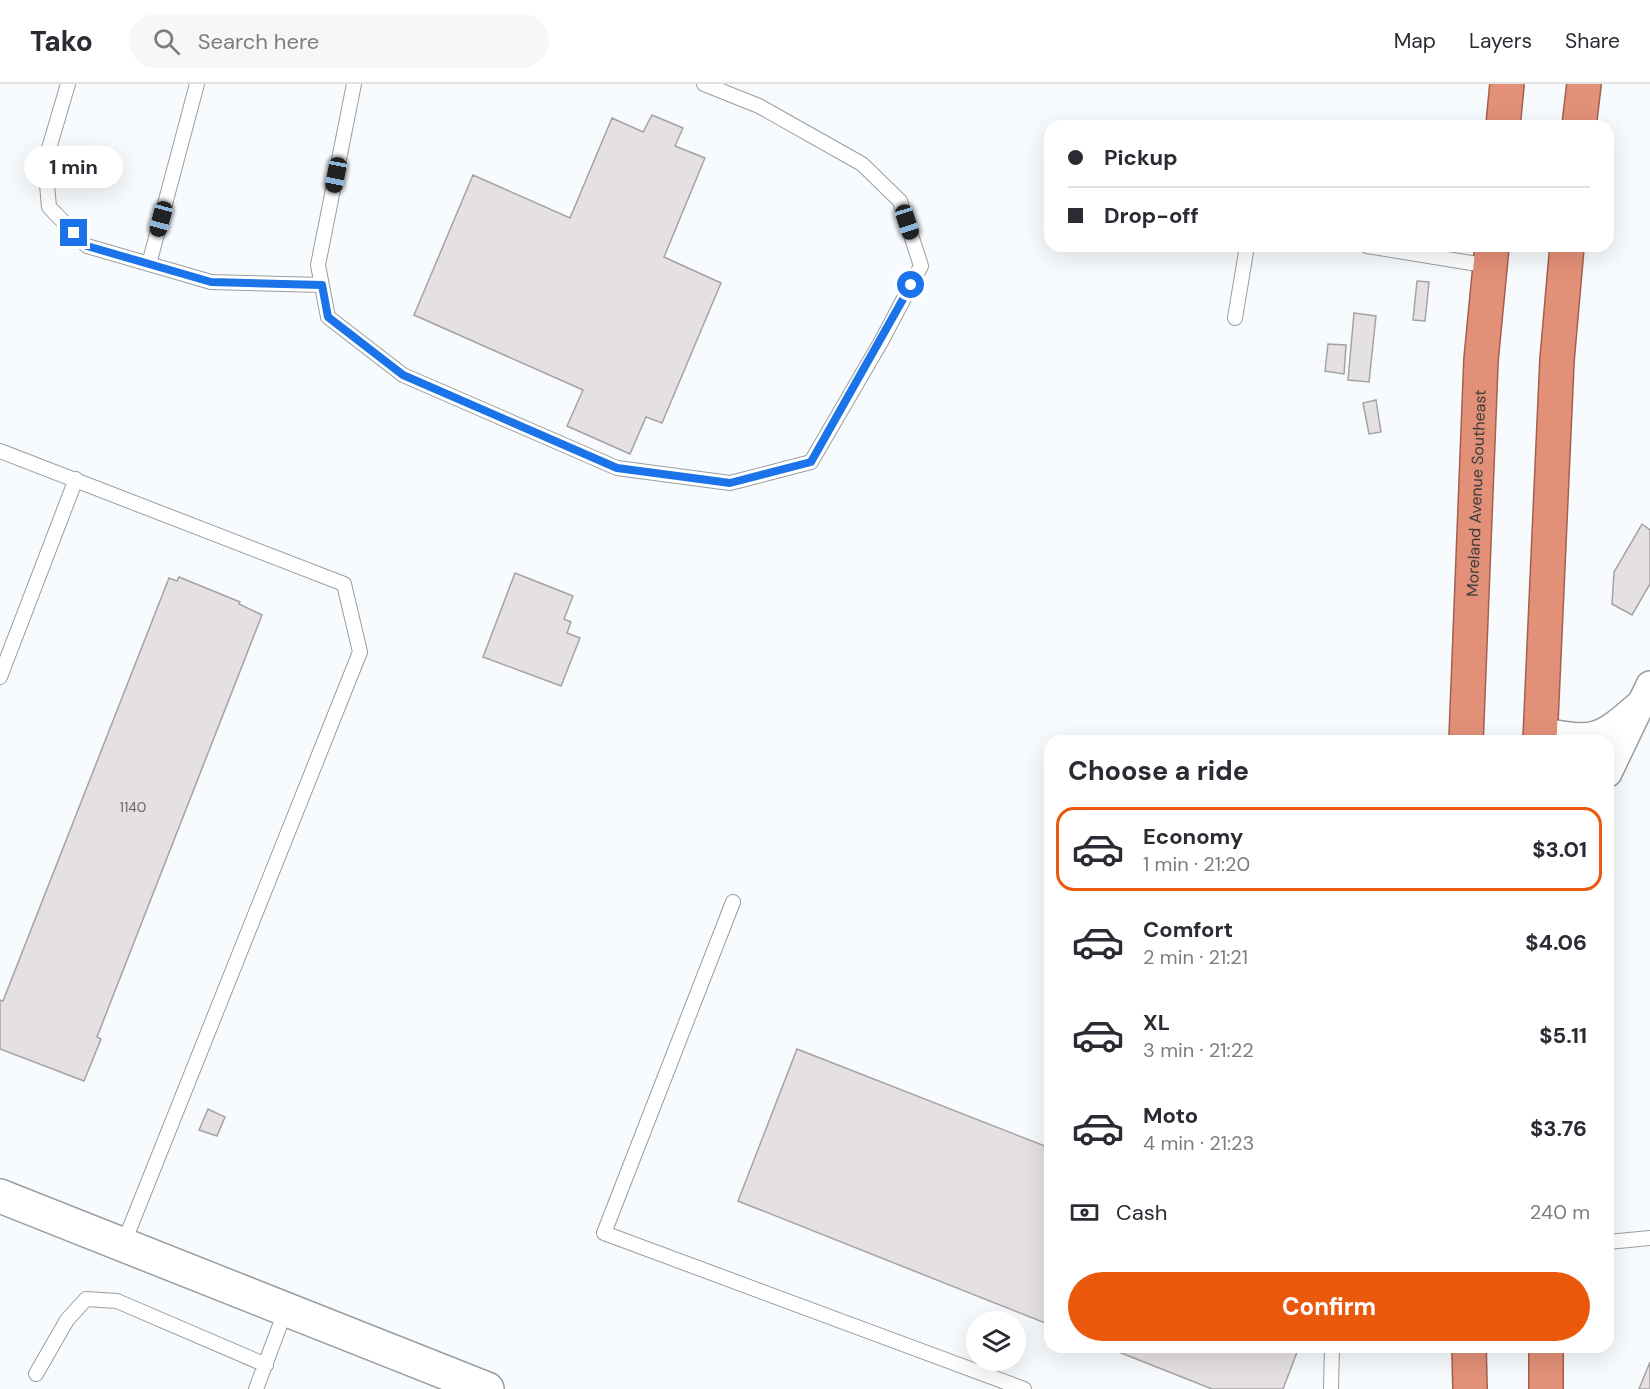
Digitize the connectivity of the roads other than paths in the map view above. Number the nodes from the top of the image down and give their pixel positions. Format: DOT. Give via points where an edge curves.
graph roads {
  1 [pos="68,84"];
  2 [pos="197,84"];
  3 [pos="354,84"];
  4 [pos="704,84"];
  5 [pos="1507,84"];
  6 [pos="1584,84"];
  7 [pos="1504,120"];
  8 [pos="1580,120"];
  9 [pos="1246,252"];
  10 [pos="1441,252"];
  11 [pos="1566,252"];
  12 [pos="1491,256"];
  13 [pos="149,264"];
  14 [pos="322,285"];
  15 [pos="1235,318"];
  16 [pos="0,451"];
  17 [pos="76,479"];
  18 [pos="0,676"];
  19 [pos="1645,694"];
  20 [pos="1466,735"];
  21 [pos="1540,735"];
  22 [pos="1598,735"];
  23 [pos="1614,759"];
  24 [pos="733,902"];
  25 [pos="0,1196"];
  26 [pos="1650,1238"];
  27 [pos="1614,1241"];
  28 [pos="123,1245"];
  29 [pos="286,1310"];
  30 [pos="1332,1353"];
  31 [pos="1469,1353"];
  32 [pos="1546,1353"];
  33 [pos="266,1365"];
  34 [pos="36,1374"];
  35 [pos="256,1389"];
  36 [pos="487,1389"];
  37 [pos="1024,1389"];
  38 [pos="1331,1389"];
  39 [pos="1470,1389"];
  40 [pos="1546,1389"];
  1 -- 13 [label="lane" via="45,162 49,207 87,246"];
  2 -- 13 [label="lane"];
  3 -- 14 [label="lane" via="318,265"];
  4 -- 14 [label="lane" via="759,106 862,164 900,201 921,266 811,462 730,483 617,468 403,375 328,317"];
  5 -- 7 [label="highway"];
  6 -- 8 [label="highway"];
  9 -- 15 [label="lane"];
  10 -- 12 [label="lane"];
  11 -- 21 [label="highway" via="1557,360"];
  12 -- 20 [label="highway, Moreland Avenue Southeast" via="1480,372"];
  13 -- 14 [label="lane" via="211,282"];
  16 -- 17 [label="lane"];
  17 -- 18 [label="lane"];
  17 -- 28 [label="lane" via="344,584 360,652"];
  19 -- 22 [label="street" via="1612,728"];
  19 -- 23 [label="street"];
  24 -- 37 [label="lane" via="604,1233"];
  25 -- 28 [label="street"];
  26 -- 27 [label="lane"];
  28 -- 29 [label="street"];
  29 -- 33 [label="lane"];
  29 -- 36 [label="street"];
  30 -- 38 [label="lane"];
  31 -- 39 [label="highway"];
  32 -- 40 [label="highway"];
  33 -- 34 [label="lane" via="117,1301 86,1299 67,1320"];
  33 -- 35 [label="lane"];
}
